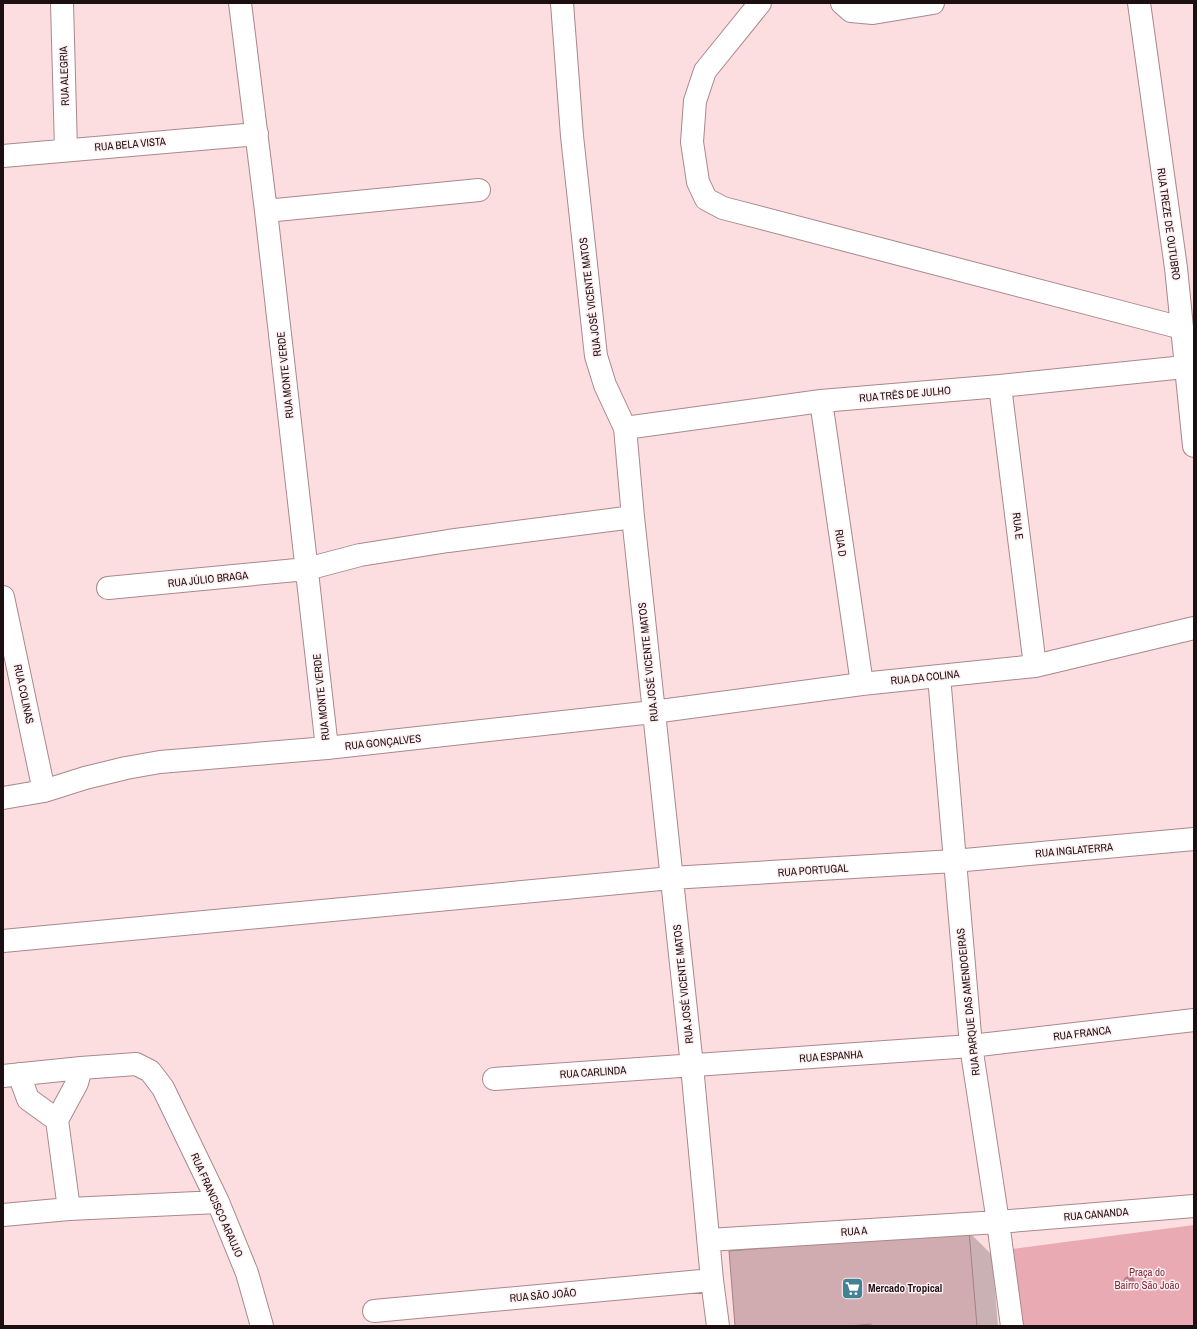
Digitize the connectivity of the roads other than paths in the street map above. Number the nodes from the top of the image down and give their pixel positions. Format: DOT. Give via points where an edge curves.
graph roads {
  1 [pos="62,3"];
  2 [pos="240,3"];
  3 [pos="562,3"];
  4 [pos="760,3"];
  5 [pos="842,3"];
  6 [pos="933,3"];
  7 [pos="1139,3"];
  8 [pos="257,134"];
  9 [pos="66,150"];
  10 [pos="3,156"];
  11 [pos="479,190"];
  12 [pos="266,211"];
  13 [pos="1185,268"];
  14 [pos="1182,328"];
  15 [pos="1190,367"];
  16 [pos="1000,386"];
  17 [pos="821,401"];
  18 [pos="625,428"];
  19 [pos="1194,446"];
  20 [pos="633,517"];
  21 [pos="307,569"];
  22 [pos="108,588"];
  23 [pos="3,597"];
  24 [pos="1194,628"];
  25 [pos="1035,666"];
  26 [pos="938,676"];
  27 [pos="862,684"];
  28 [pos="653,712"];
  29 [pos="327,748"];
  30 [pos="44,791"];
  31 [pos="3,798"];
  32 [pos="1194,839"];
  33 [pos="954,861"];
  34 [pos="671,878"];
  35 [pos="3,941"];
  36 [pos="1194,1020"];
  37 [pos="971,1046"];
  38 [pos="692,1066"];
  39 [pos="81,1068"];
  40 [pos="11,1075"];
  41 [pos="494,1079"];
  42 [pos="57,1120"];
  43 [pos="218,1202"];
  44 [pos="1194,1206"];
  45 [pos="69,1209"];
  46 [pos="3,1215"];
  47 [pos="998,1222"];
  48 [pos="709,1240"];
  49 [pos="712,1280"];
  50 [pos="374,1311"];
  51 [pos="262,1326"];
  52 [pos="718,1326"];
  53 [pos="1012,1326"];
  1 -- 9 [label="street, RUA ALEGRIA"];
  2 -- 8 [label="street, RUA MONTE VERDE"];
  3 -- 18 [label="street, RUA JOSÉ VICENTE MATOS" via="572,136 596,356 605,386"];
  4 -- 14 [label="street" via="705,71 695,101 692,142 698,182 706,199 723,208"];
  5 -- 6 [label="street" via="852,11 873,13"];
  7 -- 13 [label="street, RUA TREZE DE OUTUBRO"];
  8 -- 9 [label="street, RUA BELA VISTA"];
  8 -- 12 [label="street, RUA MONTE VERDE"];
  9 -- 10 [label="street, RUA BELA VISTA"];
  11 -- 12 [label="street"];
  12 -- 21 [label="street, RUA MONTE VERDE"];
  13 -- 14 [label="street, RUA TREZE DE OUTUBRO"];
  14 -- 15 [label="street, RUA TREZE DE OUTUBRO"];
  15 -- 16 [label="street, RUA TRÊS DE JULHO"];
  15 -- 19 [label="street, RUA TREZE DE OUTUBRO"];
  16 -- 17 [label="street, RUA TRÊS DE JULHO"];
  16 -- 25 [label="street, RUA E"];
  17 -- 18 [label="street, RUA TRÊS DE JULHO"];
  17 -- 27 [label="street, RUA D"];
  18 -- 20 [label="street, RUA JOSÉ VICENTE MATOS"];
  20 -- 21 [label="street, RUA JÚLIO BRAGA" via="360,555"];
  20 -- 28 [label="street, RUA JOSÉ VICENTE MATOS"];
  21 -- 22 [label="street, RUA JÚLIO BRAGA"];
  21 -- 29 [label="street, RUA MONTE VERDE"];
  23 -- 30 [label="street, RUA COLINAS"];
  24 -- 25 [label="street, RUA DA COLINA"];
  25 -- 26 [label="street, RUA DA COLINA"];
  26 -- 27 [label="street, RUA DA COLINA"];
  26 -- 33 [label="street, RUA PARQUE DAS AMENDOEIRAS"];
  27 -- 28 [label="street, RUA DA COLINA"];
  28 -- 29 [label="street, RUA GONÇALVES"];
  28 -- 34 [label="street, RUA JOSÉ VICENTE MATOS"];
  29 -- 30 [label="street, RUA GONÇALVES" via="160,762 119,769"];
  30 -- 31 [label="street, RUA GONÇALVES"];
  32 -- 33 [label="street, RUA INGLATERRA"];
  33 -- 34 [label="street, RUA PORTUGAL"];
  33 -- 37 [label="street, RUA PARQUE DAS AMENDOEIRAS"];
  34 -- 35 [label="street, RUA PORTUGAL"];
  34 -- 38 [label="street, RUA JOSÉ VICENTE MATOS"];
  36 -- 37 [label="street, RUA FRANCA"];
  37 -- 38 [label="street, RUA ESPANHA"];
  37 -- 47 [label="street, RUA PARQUE DAS AMENDOEIRAS"];
  38 -- 41 [label="street, RUA CARLINDA"];
  38 -- 48 [label="street, RUA JOSÉ VICENTE MATOS"];
  39 -- 40 [label="street, RUA FRANCISCO ARAUJO"];
  39 -- 42 [label="street" via="77,1083"];
  39 -- 43 [label="street, RUA FRANCISCO ARAUJO" via="136,1064 150,1072 163,1088"];
  40 -- 42 [label="street" via="28,1099"];
  42 -- 45 [label="street"];
  43 -- 45 [label="street"];
  43 -- 51 [label="street, RUA FRANCISCO ARAUJO" via="247,1273"];
  44 -- 47 [label="street, RUA CANANDA"];
  45 -- 46 [label="street"];
  47 -- 48 [label="street, RUA A"];
  47 -- 53 [label="street, RUA PARQUE DAS AMENDOEIRAS"];
  48 -- 49 [label="street, RUA JOSÉ VICENTE MATOS"];
  49 -- 50 [label="street, RUA SÃO JOÃO"];
  49 -- 52 [label="street, RUA JOSÉ VICENTE MATOS"];
}
